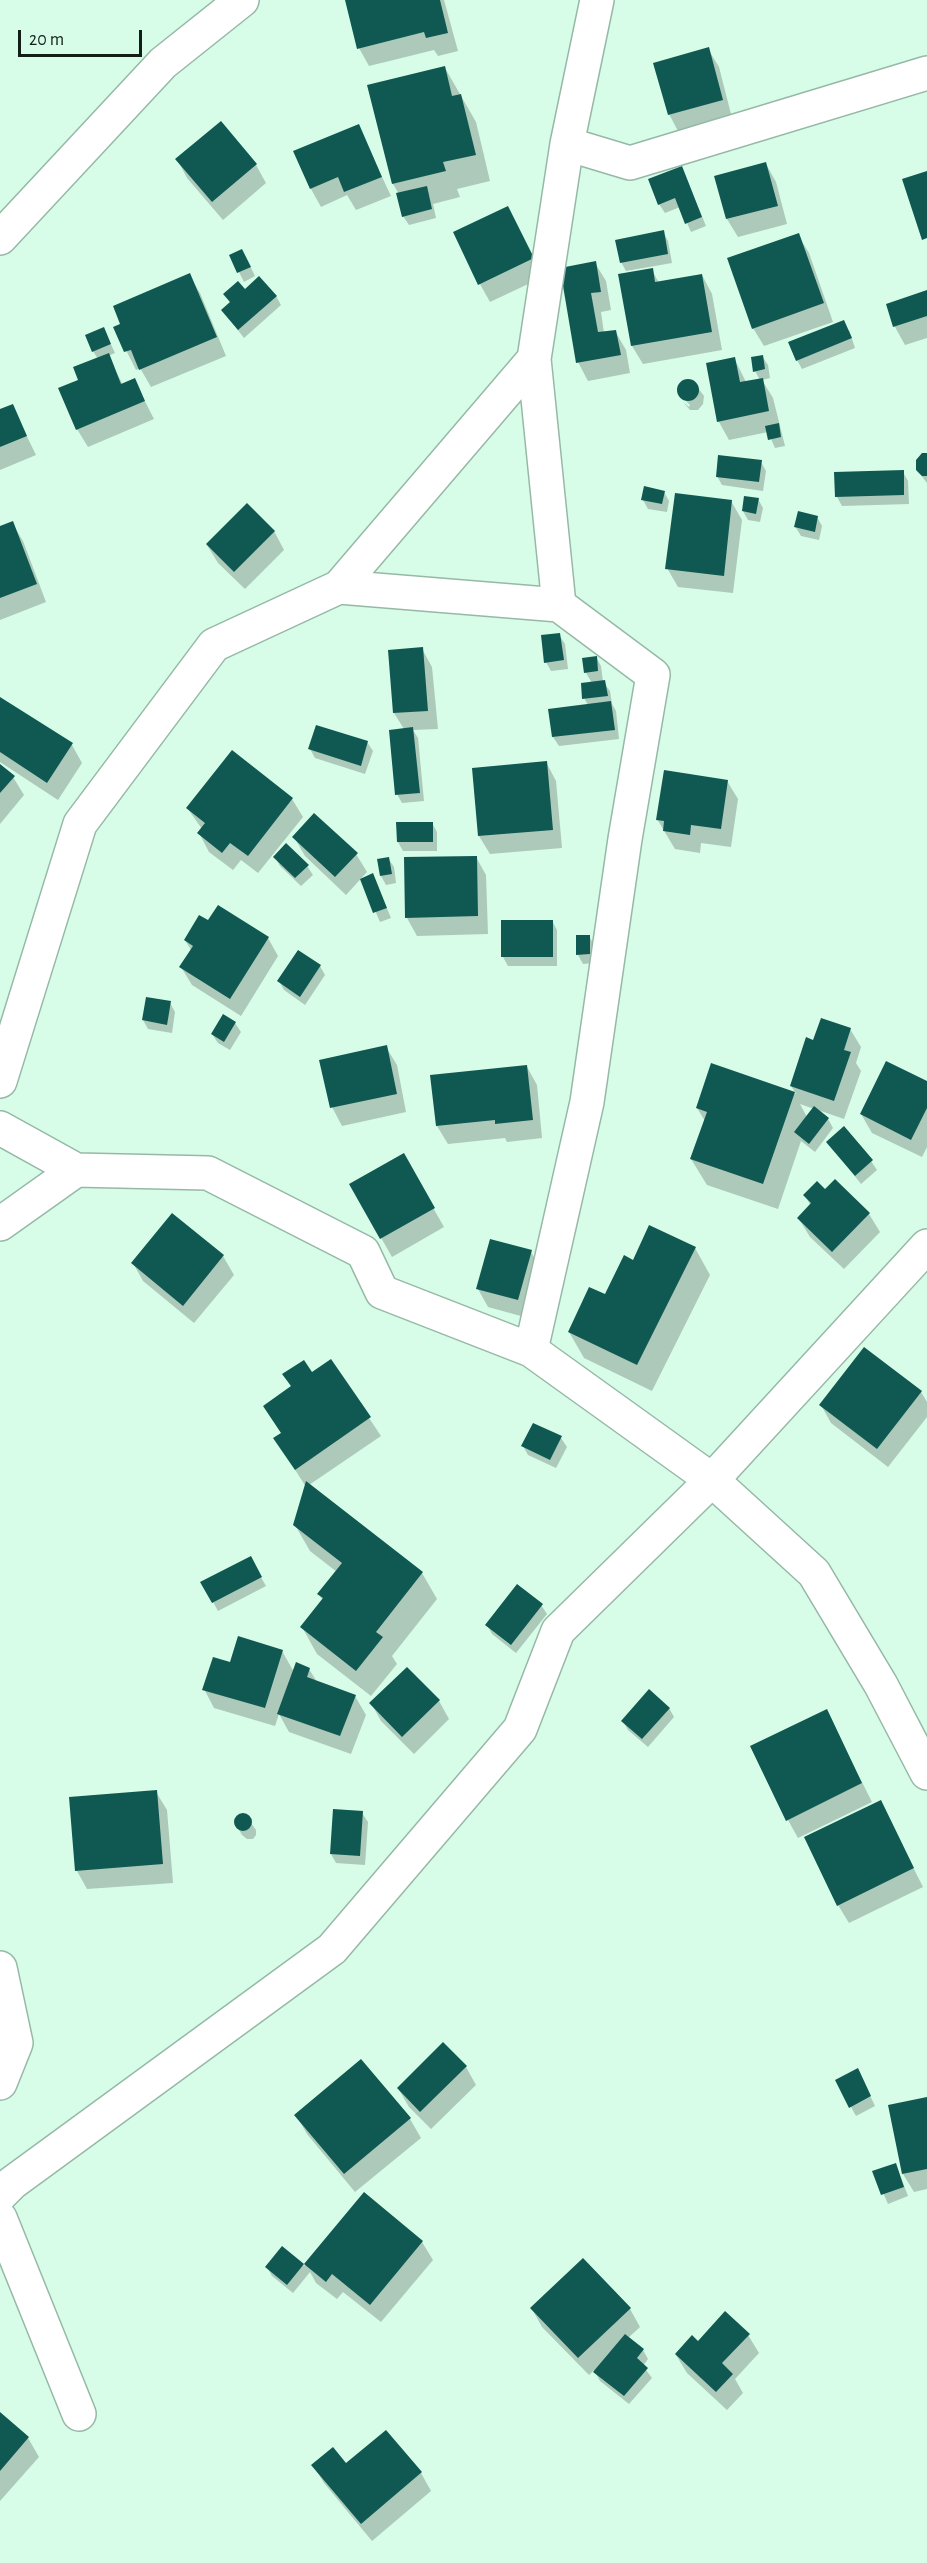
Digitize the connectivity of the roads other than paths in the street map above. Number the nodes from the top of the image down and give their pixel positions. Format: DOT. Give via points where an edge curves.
graph roads {
  1 [pos="242,0"];
  2 [pos="597,0"];
  3 [pos="927,73"];
  4 [pos="567,144"];
  5 [pos="0,238"];
  6 [pos="534,359"];
  7 [pos="339,587"];
  8 [pos="558,605"];
  9 [pos="0,1081"];
  10 [pos="0,1128"];
  11 [pos="76,1170"];
  12 [pos="0,1224"];
  13 [pos="927,1246"];
  14 [pos="531,1350"];
  15 [pos="712,1480"];
  16 [pos="927,1773"];
  17 [pos="0,1968"];
  18 [pos="0,2083"];
  19 [pos="0,2195"];
  20 [pos="0,2218"];
  21 [pos="79,2414"];
  1 -- 5 [label="street" via="164,63"];
  2 -- 4 [label="street"];
  3 -- 4 [label="street" via="630,163"];
  4 -- 6 [label="street"];
  6 -- 7 [label="street"];
  6 -- 8 [label="street"];
  7 -- 8 [label="street"];
  7 -- 9 [label="street" via="214,645 80,824"];
  8 -- 14 [label="street" via="653,675 587,1102"];
  10 -- 11 [label="street"];
  11 -- 12 [label="street"];
  11 -- 14 [label="street" via="208,1173 363,1252 382,1292"];
  13 -- 15 [label="street"];
  14 -- 15 [label="street"];
  15 -- 16 [label="street" via="814,1573"];
  15 -- 19 [label="street" via="558,1631 520,1729 332,1949"];
  17 -- 18 [label="street" via="16,2043"];
  20 -- 21 [label="street"];
}
